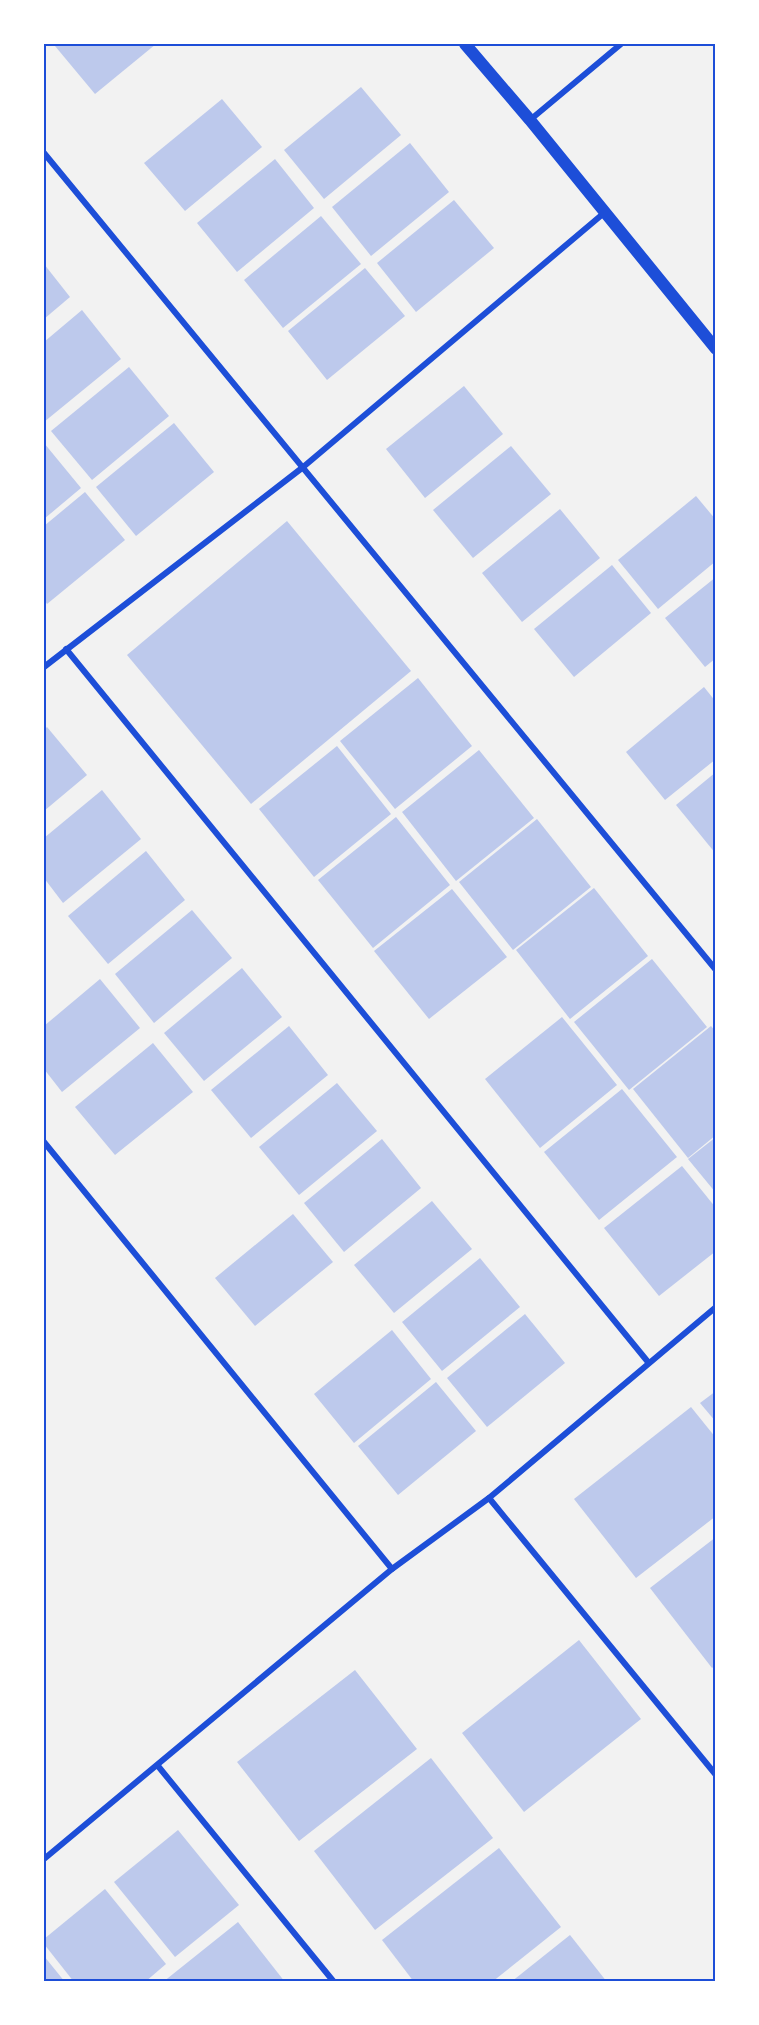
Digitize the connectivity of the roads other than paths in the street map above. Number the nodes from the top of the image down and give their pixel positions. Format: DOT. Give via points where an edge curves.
graph roads {
  1 [pos="465,44"];
  2 [pos="621,44"];
  3 [pos="530,120"];
  4 [pos="44,153"];
  5 [pos="604,213"];
  6 [pos="716,350"];
  7 [pos="302,468"];
  8 [pos="66,649"];
  9 [pos="44,667"];
  10 [pos="716,970"];
  11 [pos="44,1142"];
  12 [pos="716,1307"];
  13 [pos="648,1362"];
  14 [pos="489,1498"];
  15 [pos="392,1569"];
  16 [pos="158,1766"];
  17 [pos="716,1775"];
  18 [pos="44,1859"];
  19 [pos="334,1982"];
  1 -- 3 [label="main road"];
  2 -- 3 [label="street"];
  3 -- 5 [label="main road"];
  4 -- 7 [label="street"];
  5 -- 6 [label="main road"];
  5 -- 7 [label="street"];
  7 -- 8 [label="street"];
  7 -- 10 [label="street"];
  8 -- 9 [label="street"];
  8 -- 13 [label="street"];
  11 -- 15 [label="street"];
  12 -- 13 [label="street"];
  13 -- 14 [label="street"];
  14 -- 15 [label="street"];
  14 -- 17 [label="street"];
  15 -- 16 [label="street"];
  16 -- 18 [label="street"];
  16 -- 19 [label="street"];
}
